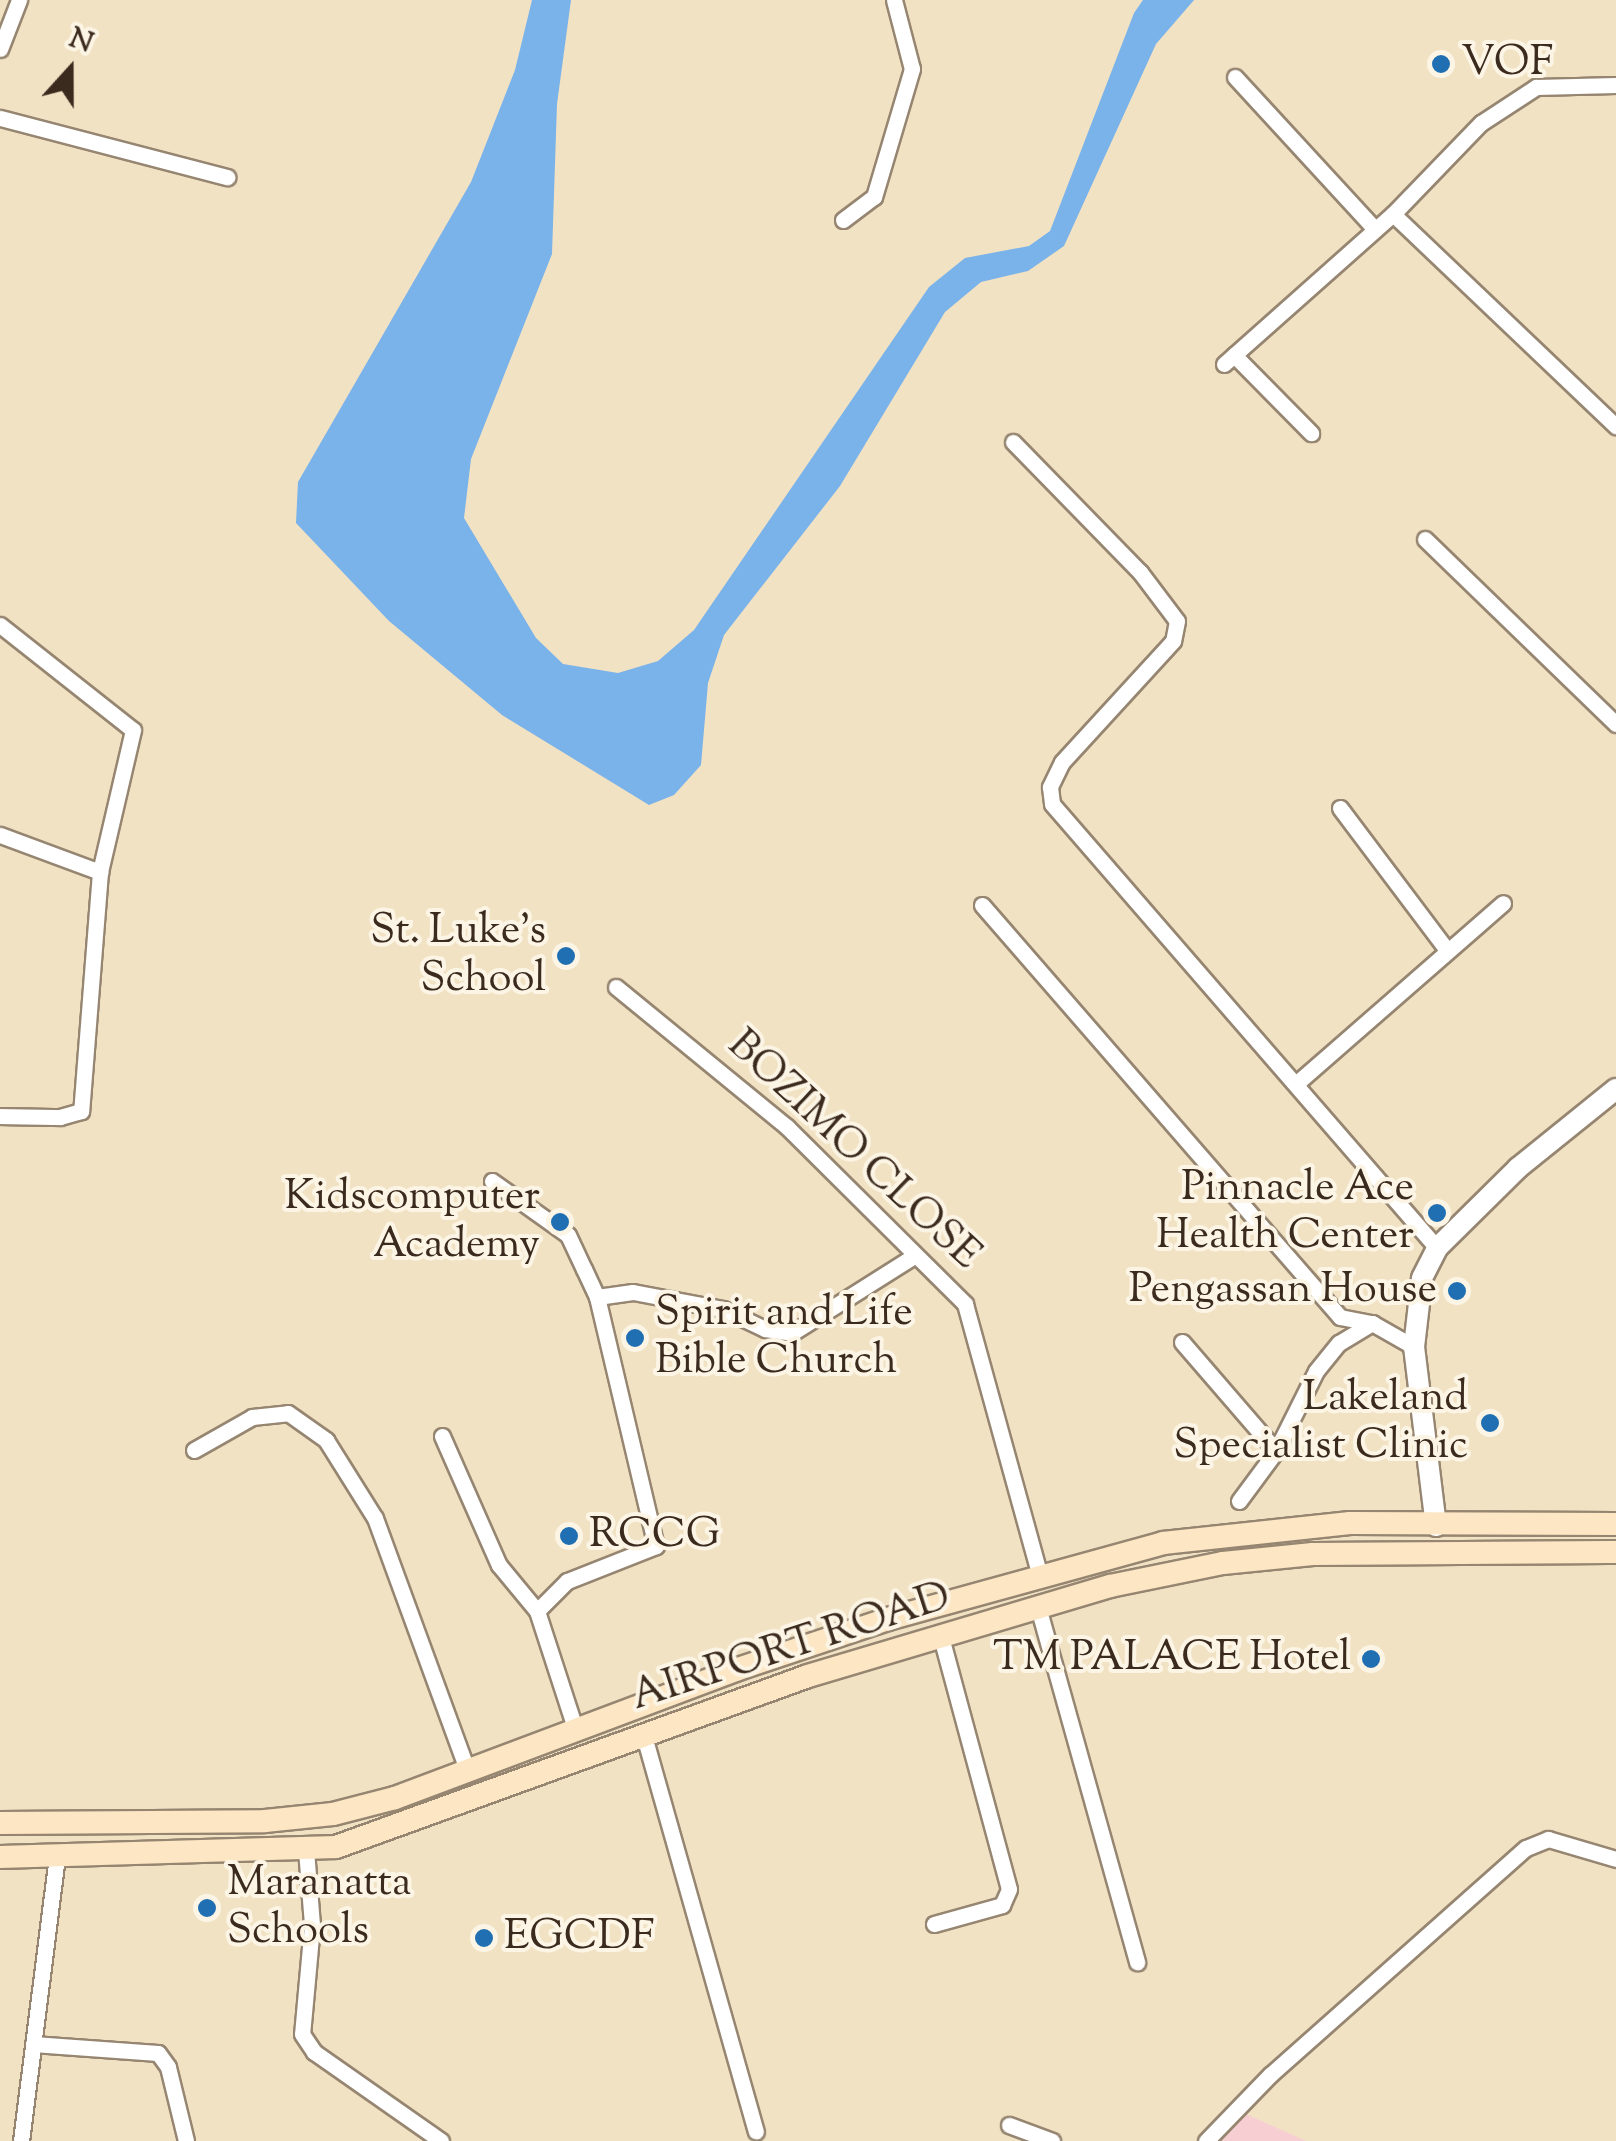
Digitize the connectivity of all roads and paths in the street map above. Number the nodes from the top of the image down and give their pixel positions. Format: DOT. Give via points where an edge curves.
graph roads {
  1 [pos="19,0"];
  2 [pos="894,0"];
  3 [pos="0,50"];
  4 [pos="1235,76"];
  5 [pos="1616,85"];
  6 [pos="0,118"];
  7 [pos="227,177"];
  8 [pos="1392,214"];
  9 [pos="843,220"];
  10 [pos="1373,227"];
  11 [pos="1616,426"];
  12 [pos="1311,433"];
  13 [pos="1013,442"];
  14 [pos="1425,539"];
  15 [pos="0,625"];
  16 [pos="1616,724"];
  17 [pos="1340,808"];
  18 [pos="0,835"];
  19 [pos="100,872"];
  20 [pos="1503,903"];
  21 [pos="982,905"];
  22 [pos="1447,950"];
  23 [pos="616,987"];
  24 [pos="1298,1082"];
  25 [pos="1616,1089"];
  26 [pos="0,1116"];
  27 [pos="492,1181"];
  28 [pos="1437,1248"];
  29 [pos="914,1256"];
  30 [pos="597,1297"];
  31 [pos="1372,1323"];
  32 [pos="1182,1342"];
  33 [pos="1414,1346"];
  34 [pos="442,1436"];
  35 [pos="194,1450"];
  36 [pos="1276,1451"];
  37 [pos="1239,1501"];
  38 [pos="1616,1524"];
  39 [pos="1436,1526"];
  40 [pos="1616,1552"];
  41 [pos="1039,1573"];
  42 [pos="1038,1608"];
  43 [pos="537,1611"];
  44 [pos="888,1619"];
  45 [pos="940,1636"];
  46 [pos="899,1649"];
  47 [pos="575,1728"];
  48 [pos="644,1736"];
  49 [pos="466,1769"];
  50 [pos="0,1823"];
  51 [pos="306,1850"];
  52 [pos="58,1856"];
  53 [pos="0,1857"];
  54 [pos="1616,1860"];
  55 [pos="934,1924"];
  56 [pos="1136,1962"];
  57 [pos="33,2044"];
  58 [pos="1009,2125"];
  59 [pos="756,2132"];
  60 [pos="21,2141"];
  61 [pos="186,2141"];
  62 [pos="441,2141"];
  63 [pos="1052,2141"];
  64 [pos="1206,2141"];
  1 -- 3 [label="street"];
  2 -- 9 [label="street" via="912,69 874,196"];
  4 -- 10 [label="street"];
  5 -- 8 [label="street" via="1536,87 1481,122"];
  6 -- 7 [label="street"];
  8 -- 10 [label="street"];
  8 -- 11 [label="street"];
  10 -- 12 [label="street" via="1229,360"];
  13 -- 24 [label="street" via="1140,572 1177,621 1173,641 1062,762 1050,787 1052,804"];
  14 -- 16 [label="street"];
  15 -- 19 [label="street" via="134,730"];
  17 -- 22 [label="street"];
  18 -- 19 [label="street"];
  19 -- 26 [label="street" via="82,1111 60,1118"];
  20 -- 22 [label="street"];
  21 -- 31 [label="street" via="1340,1317"];
  22 -- 24 [label="street"];
  23 -- 29 [label="street, BOZIMO CLOSE" via="787,1127"];
  24 -- 28 [label="street"];
  25 -- 28 [label="street" via="1518,1168"];
  27 -- 30 [label="street" via="568,1234"];
  28 -- 33 [label="street" via="1422,1278"];
  29 -- 30 [label="street" via="792,1333 722,1309 634,1292"];
  29 -- 41 [label="street, BOZIMO CLOSE" via="966,1304"];
  30 -- 43 [label="street" via="656,1546 567,1581"];
  31 -- 33 [label="street"];
  31 -- 36 [label="street" via="1340,1343 1316,1371"];
  32 -- 36 [label="street"];
  33 -- 39 [label="street"];
  34 -- 43 [label="street" via="499,1565"];
  35 -- 49 [label="street" via="252,1417 288,1413 326,1440 375,1518"];
  36 -- 37 [label="street"];
  38 -- 39 [label="main road, AIRPORT ROAD"];
  39 -- 41 [label="main road, AIRPORT ROAD" via="1252,1531"];
  40 -- 42 [label="main road, AIRPORT ROAD" via="1312,1554 1223,1563"];
  41 -- 44 [label="main road, AIRPORT ROAD"];
  42 -- 45 [label="main road, AIRPORT ROAD"];
  42 -- 56 [label="street"];
  43 -- 47 [label="street"];
  44 -- 46 [label="main road"];
  44 -- 47 [label="main road, AIRPORT ROAD"];
  45 -- 46 [label="main road, AIRPORT ROAD"];
  45 -- 55 [label="street" via="1009,1889 1002,1905"];
  46 -- 48 [label="main road, AIRPORT ROAD"];
  47 -- 49 [label="main road, AIRPORT ROAD"];
  48 -- 51 [label="main road, AIRPORT ROAD" via="369,1839"];
  48 -- 59 [label="street"];
  49 -- 50 [label="main road, AIRPORT ROAD" via="333,1814 266,1821"];
  51 -- 52 [label="main road, AIRPORT ROAD"];
  51 -- 62 [label="street" via="312,1925 302,2034 314,2052"];
  52 -- 53 [label="main road, AIRPORT ROAD"];
  52 -- 57 [label="street"];
  54 -- 64 [label="street" via="1548,1839 1526,1848"];
  57 -- 60 [label="street"];
  57 -- 61 [label="street" via="158,2052"];
  58 -- 63 [label="street"];
}
